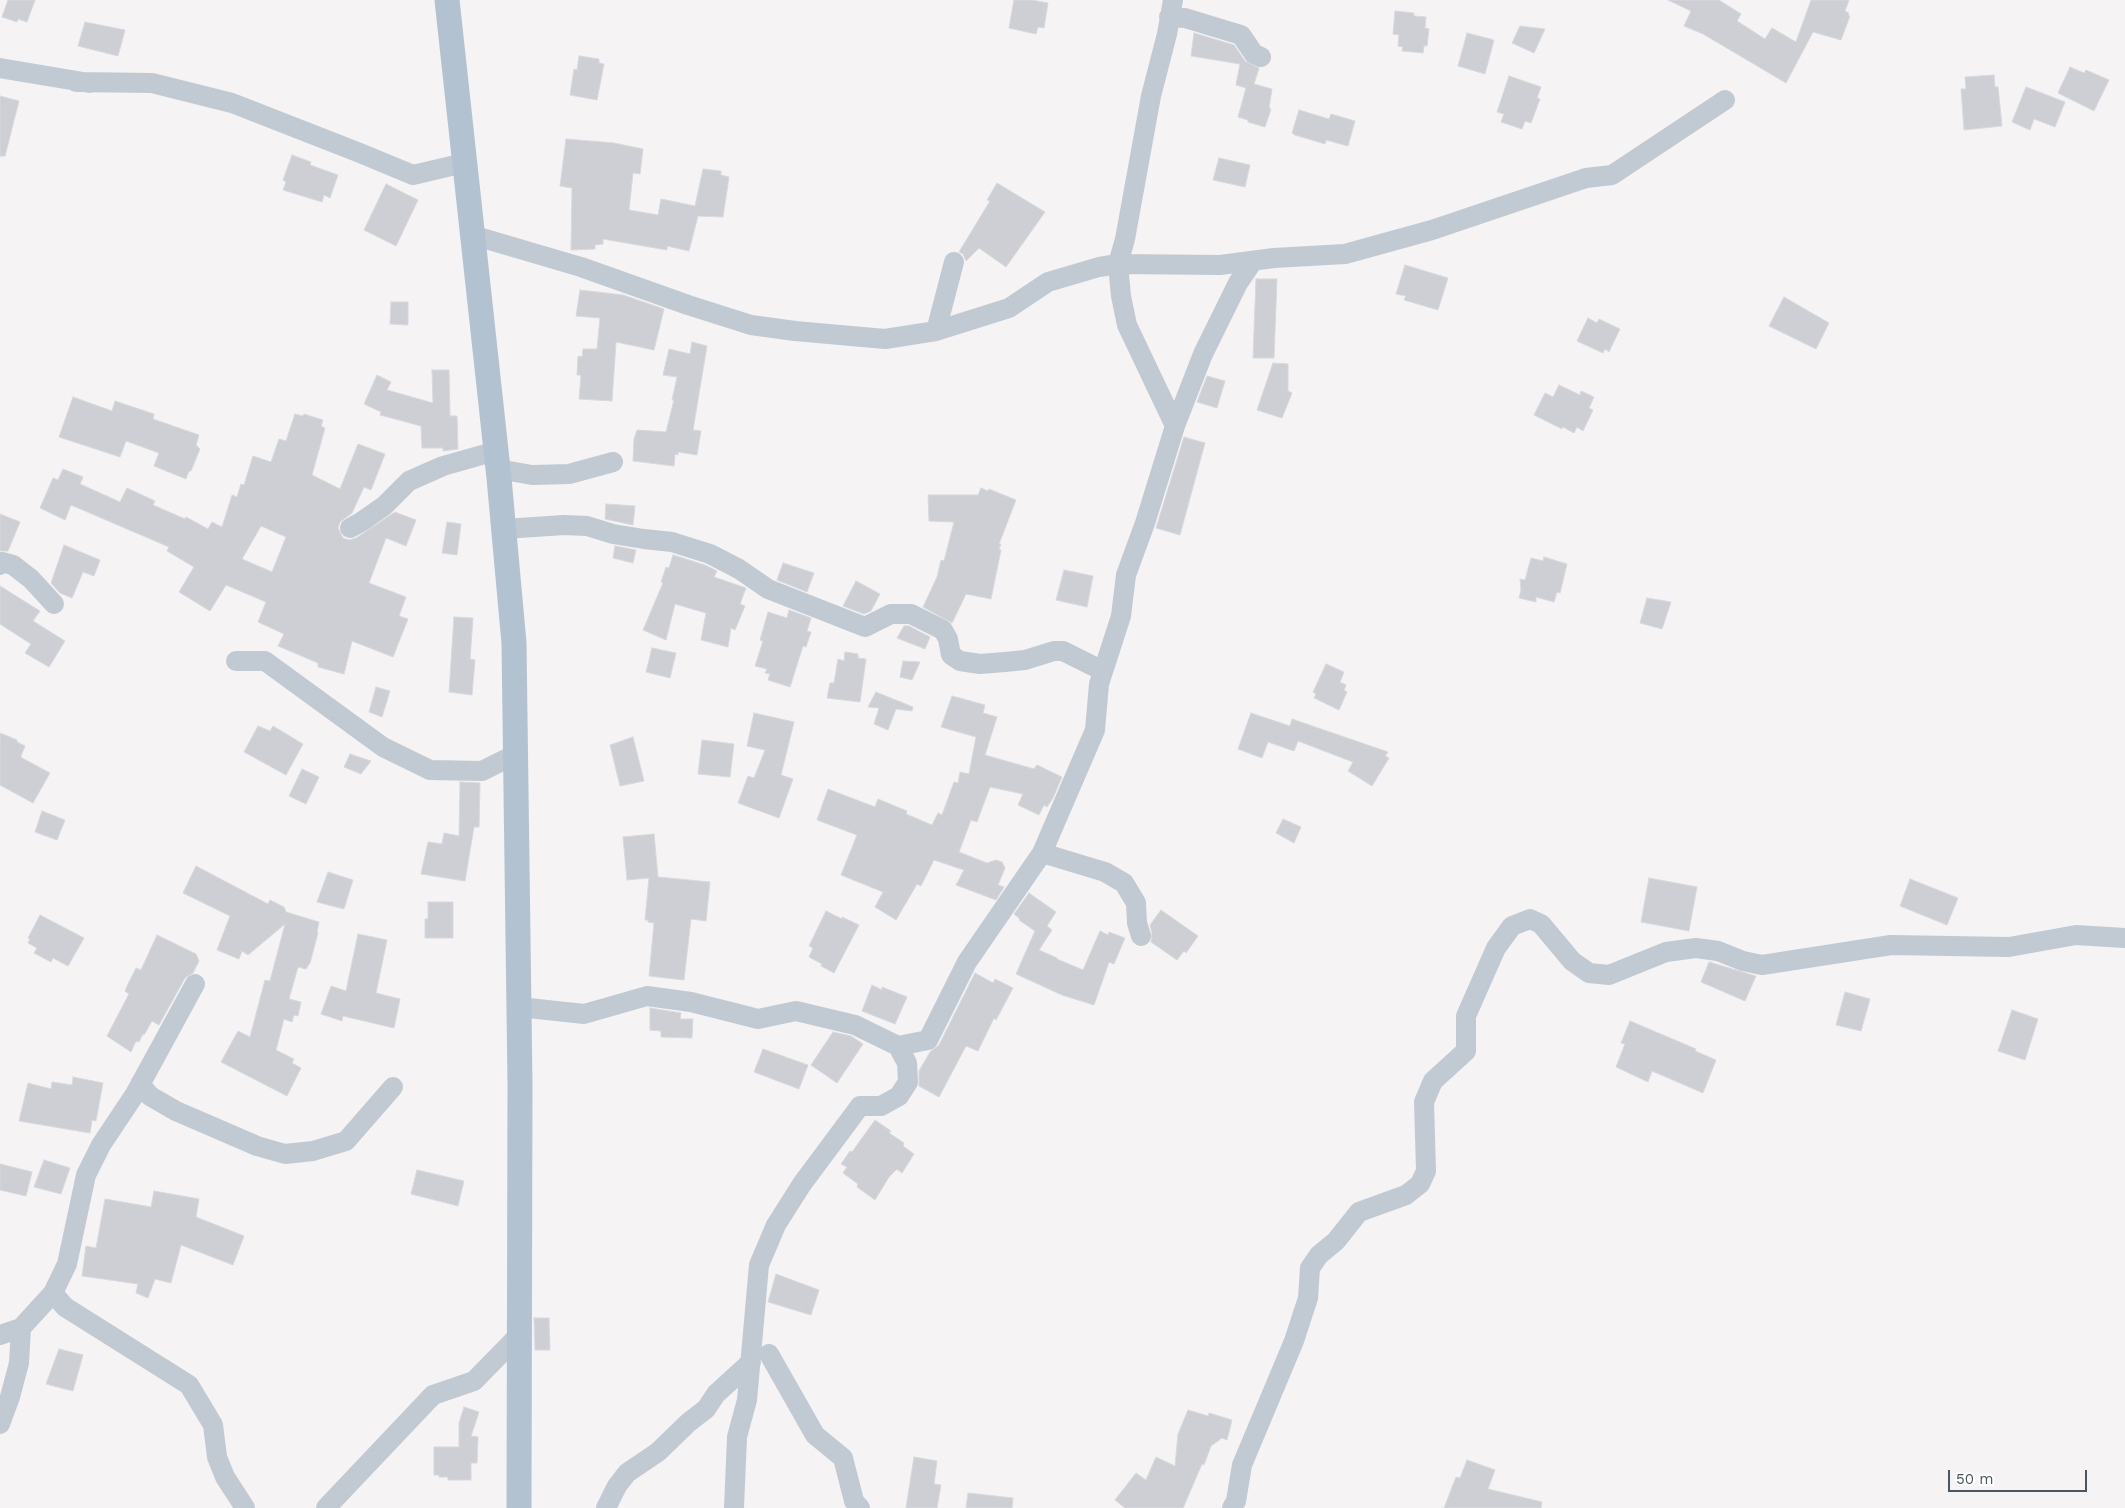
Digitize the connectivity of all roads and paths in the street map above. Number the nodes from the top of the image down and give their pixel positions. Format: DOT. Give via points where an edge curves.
graph roads {
  1 [pos="447,0"];
  2 [pos="1171,9"];
  3 [pos="1261,57"];
  4 [pos="0,68"];
  5 [pos="76,82"];
  6 [pos="134,93"];
  7 [pos="1725,100"];
  8 [pos="464,163"];
  9 [pos="472,235"];
  10 [pos="1254,261"];
  11 [pos="954,262"];
  12 [pos="1118,264"];
  13 [pos="936,331"];
  14 [pos="1175,426"];
  15 [pos="497,460"];
  16 [pos="613,462"];
  17 [pos="350,528"];
  18 [pos="504,529"];
  19 [pos="0,565"];
  20 [pos="54,604"];
  21 [pos="236,661"];
  22 [pos="1103,670"];
  23 [pos="516,754"];
  24 [pos="1042,853"];
  25 [pos="1141,936"];
  26 [pos="2125,938"];
  27 [pos="194,984"];
  28 [pos="519,1007"];
  29 [pos="898,1046"];
  30 [pos="140,1084"];
  31 [pos="393,1087"];
  32 [pos="52,1293"];
  33 [pos="21,1328"];
  34 [pos="0,1335"];
  35 [pos="519,1335"];
  36 [pos="760,1358"];
  37 [pos="0,1424"];
  38 [pos="245,1508"];
  39 [pos="326,1508"];
  40 [pos="519,1508"];
  41 [pos="606,1508"];
  42 [pos="734,1508"];
  43 [pos="860,1508"];
  44 [pos="1232,1508"];
  1 -- 8 [label="main road"];
  2 -- 3 [label="street" via="1185,18 1241,35 1254,54"];
  2 -- 12 [label="street"];
  4 -- 5 [label="street"];
  5 -- 6 [label="street" via="101,84"];
  5 -- 8 [label="street" via="152,83 232,104 413,175"];
  7 -- 10 [label="street" via="1612,175 1586,178 1432,230 1345,254"];
  8 -- 9 [label="main road"];
  9 -- 13 [label="street" via="582,267 751,324 885,339"];
  9 -- 15 [label="main road"];
  10 -- 12 [label="street" via="1220,265"];
  10 -- 14 [label="street" via="1238,283 1203,354"];
  11 -- 13 [label="street"];
  12 -- 13 [label="street" via="1099,266 1048,282 1009,308"];
  12 -- 14 [label="street" via="1127,325"];
  14 -- 22 [label="street" via="1126,575 1122,616"];
  15 -- 16 [label="street" via="532,476 569,474"];
  15 -- 17 [label="street" via="443,466 409,481 384,506"];
  15 -- 18 [label="main road"];
  18 -- 22 [label="street" via="587,526 613,534 672,542 710,554 768,589 865,628 891,614 911,614 944,630 951,655 960,661 980,664 1006,662 1062,651"];
  18 -- 23 [label="main road" via="514,643"];
  19 -- 20 [label="street" via="2,562 13,565"];
  21 -- 23 [label="street" via="265,661 383,747 430,770 482,771"];
  22 -- 24 [label="street" via="1095,730"];
  23 -- 28 [label="main road"];
  24 -- 25 [label="street" via="1105,872 1124,883 1136,903 1136,924"];
  24 -- 29 [label="street" via="967,962 928,1040"];
  26 -- 44 [label="street" via="2076,935 2009,947 1891,945 1762,965 1718,951 1696,948 1666,952 1609,975 1589,973 1572,961 1541,924 1530,919 1512,926 1496,948 1466,1016 1466,1051 1433,1081 1424,1102 1426,1171 1420,1184 1406,1195 1359,1212 1310,1268 1308,1298 1294,1341 1242,1465"];
  27 -- 30 [label="street"];
  28 -- 29 [label="street" via="584,1014 647,996 691,1002 758,1018 796,1011 855,1025"];
  28 -- 35 [label="main road"];
  29 -- 36 [label="street" via="907,1063 908,1082 899,1096 881,1106 860,1106 776,1225 759,1265"];
  30 -- 31 [label="street" via="150,1096 176,1111 257,1146 285,1154 313,1151 346,1141"];
  30 -- 32 [label="street" via="86,1175 67,1264"];
  32 -- 33 [label="street"];
  32 -- 38 [label="street" via="65,1307 190,1385 213,1425 217,1457 225,1477"];
  33 -- 34 [label="street"];
  33 -- 37 [label="street" via="19,1363"];
  35 -- 39 [label="street" via="474,1381 434,1395"];
  35 -- 40 [label="main road"];
  36 -- 41 [label="street" via="716,1394 706,1409 658,1452 627,1473"];
  36 -- 42 [label="street" via="737,1437"];
  36 -- 43 [label="street" via="815,1435 843,1458 854,1501"];
}
